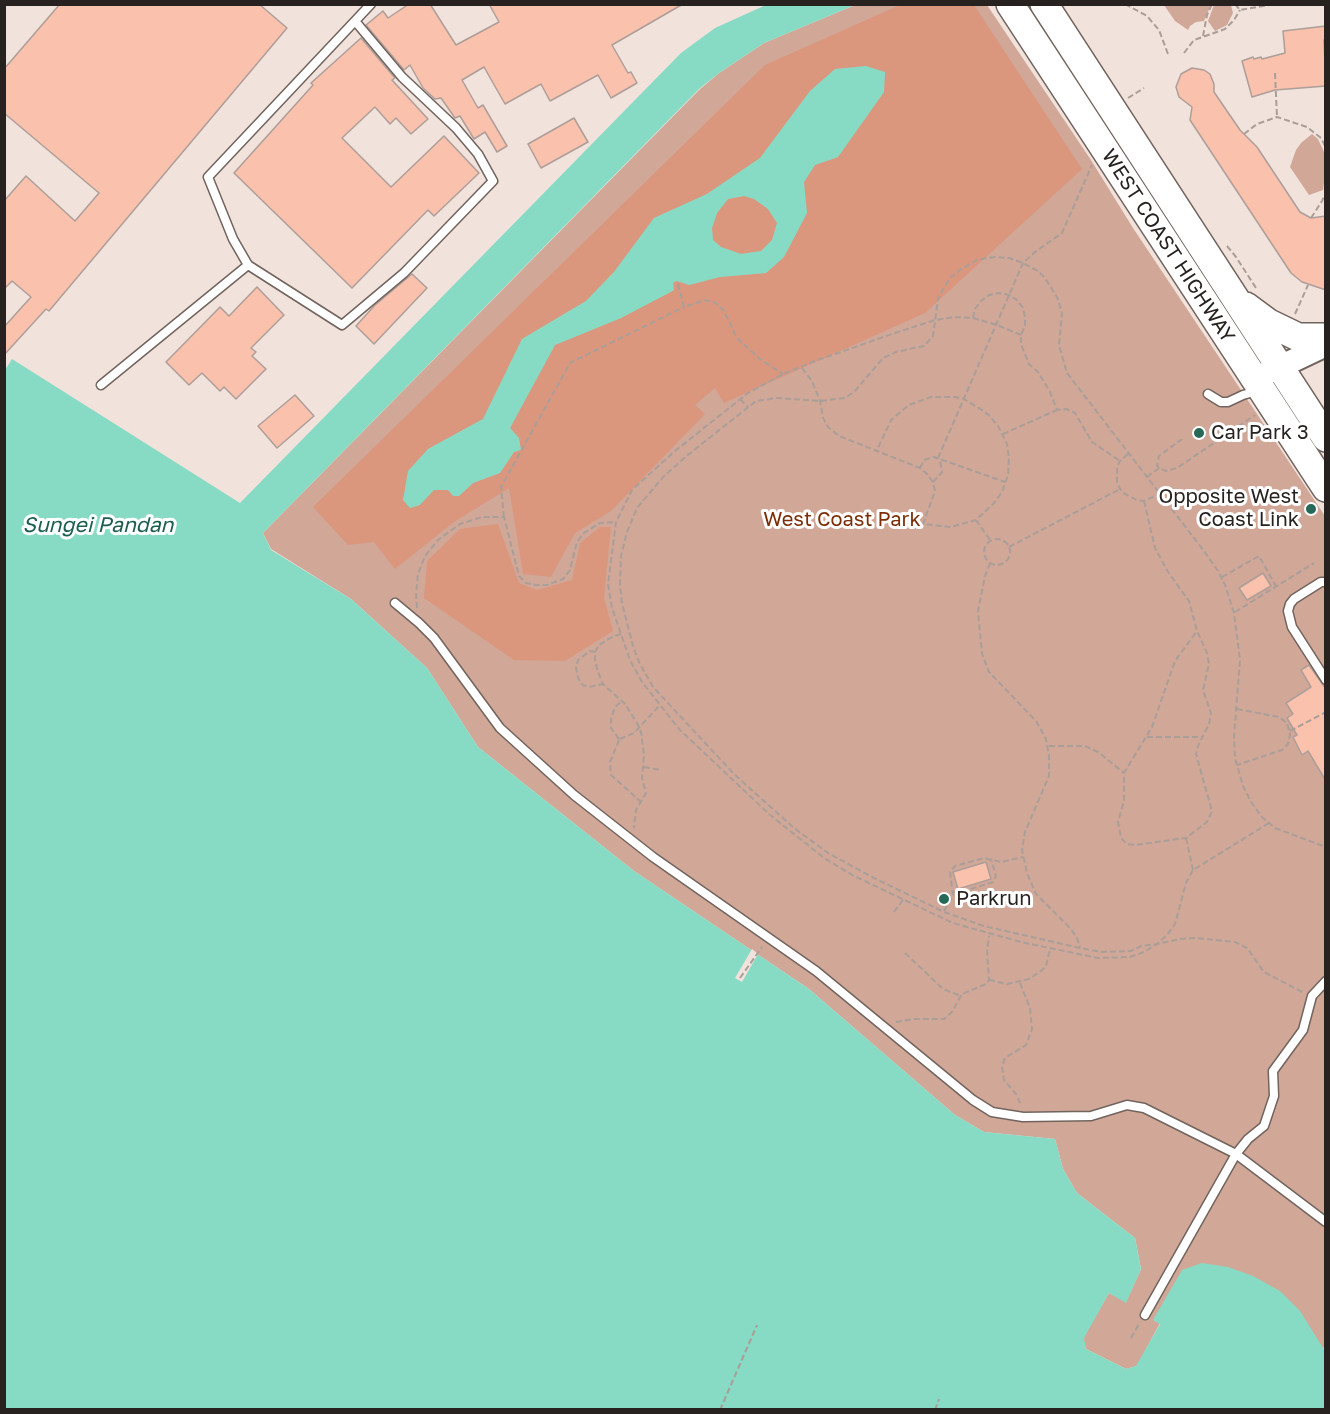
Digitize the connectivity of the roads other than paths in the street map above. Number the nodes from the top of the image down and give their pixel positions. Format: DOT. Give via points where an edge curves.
graph roads {
  1 [pos="371,4"];
  2 [pos="1010,4"];
  3 [pos="1044,4"];
  4 [pos="355,21"];
  5 [pos="248,265"];
  6 [pos="1233,297"];
  7 [pos="1326,337"];
  8 [pos="1326,345"];
  9 [pos="1326,362"];
  10 [pos="1284,373"];
  11 [pos="101,385"];
  12 [pos="1263,392"];
  13 [pos="1208,394"];
  14 [pos="1326,438"];
  15 [pos="1326,488"];
  16 [pos="1326,582"];
  17 [pos="395,603"];
  18 [pos="1326,680"];
  19 [pos="1326,981"];
  20 [pos="1236,1154"];
  21 [pos="1326,1222"];
  22 [pos="1145,1315"];
  1 -- 4 [label="lane"];
  2 -- 12 [label="highway, WEST COAST HIGHWAY"];
  3 -- 6 [label="highway, WEST COAST HIGHWAY"];
  4 -- 5 [label="lane" via="208,177"];
  4 -- 5 [label="lane" via="402,77 478,154 493,181 404,273 342,326"];
  5 -- 11 [label="lane"];
  6 -- 7 [label="highway" via="1298,337"];
  6 -- 10 [label="highway, WEST COAST HIGHWAY"];
  8 -- 10 [label="main road"];
  9 -- 10 [label="main road"];
  10 -- 12 [label="main road"];
  10 -- 14 [label="highway, WEST COAST HIGHWAY"];
  12 -- 13 [label="lane" via="1228,402"];
  12 -- 15 [label="highway, WEST COAST HIGHWAY"];
  16 -- 18 [label="lane" via="1290,604 1292,627"];
  17 -- 20 [label="lane" via="434,638 500,728 574,795 653,857 816,971 973,1100 992,1112 1023,1117 1091,1116 1127,1105 1144,1108"];
  19 -- 20 [label="lane" via="1312,996 1303,1030 1273,1071 1274,1096 1264,1125"];
  20 -- 21 [label="lane"];
  20 -- 22 [label="lane"];
}
